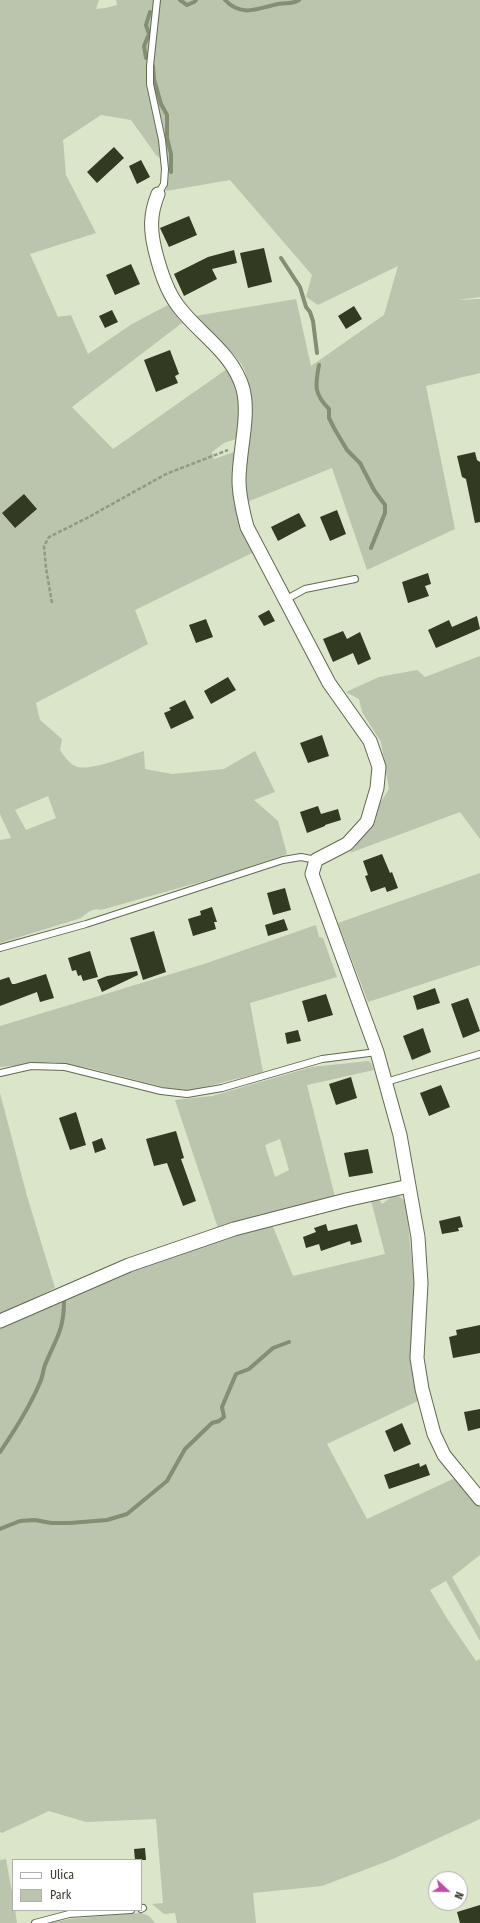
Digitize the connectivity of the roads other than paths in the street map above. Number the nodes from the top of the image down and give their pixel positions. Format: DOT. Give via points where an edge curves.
graph roads {
  1 [pos="157,0"];
  2 [pos="158,194"];
  3 [pos="355,580"];
  4 [pos="285,600"];
  5 [pos="316,860"];
  6 [pos="0,948"];
  7 [pos="377,1052"];
  8 [pos="480,1054"];
  9 [pos="0,1073"];
  10 [pos="386,1082"];
  11 [pos="409,1186"];
  12 [pos="0,1321"];
  13 [pos="480,1499"];
  14 [pos="116,1911"];
  15 [pos="35,1923"];
  1 -- 2 [label="lane" via="150,84 162,140 165,169 164,184"];
  2 -- 4 [label="street" via="151,218 151,233 167,288 177,305 233,365 239,377 245,408 239,480 241,502 247,527"];
  3 -- 4 [label="lane" via="305,589"];
  4 -- 5 [label="street" via="329,683 370,741 379,767 377,788 367,822 347,844"];
  5 -- 6 [label="lane" via="301,857 282,860 86,924"];
  5 -- 7 [label="street" via="312,874 314,881"];
  7 -- 9 [label="lane" via="322,1058 222,1088 187,1094 161,1091 65,1067 31,1066"];
  7 -- 10 [label="street"];
  8 -- 10 [label="lane"];
  10 -- 11 [label="street" via="400,1135"];
  11 -- 12 [label="street" via="234,1229 129,1265"];
  11 -- 13 [label="street" via="418,1237 421,1283 417,1344 422,1389 434,1434 444,1455"];
  14 -- 15 [label="lane" via="69,1914"];
}
